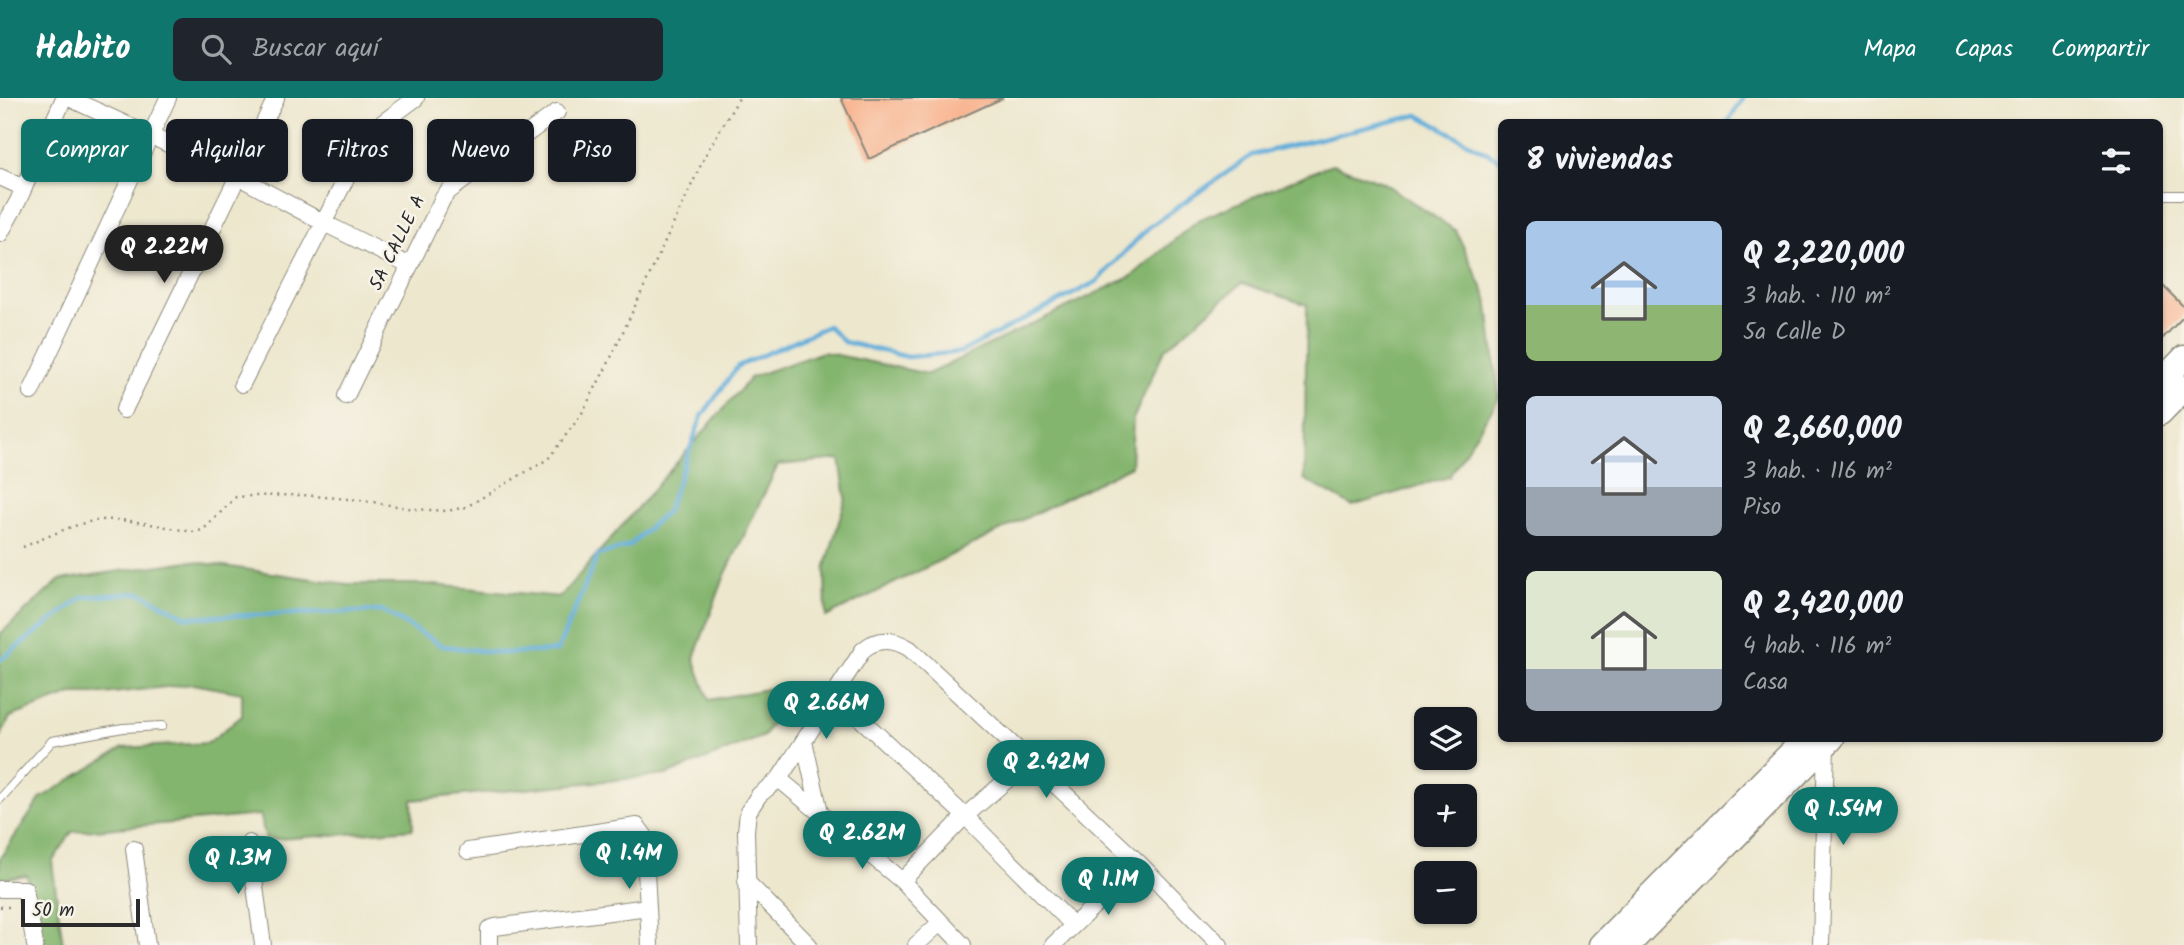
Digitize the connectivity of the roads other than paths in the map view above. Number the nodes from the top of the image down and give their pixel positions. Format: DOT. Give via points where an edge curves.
graph roads {
  1 [pos="64,98"];
  2 [pos="69,98"];
  3 [pos="168,98"];
  4 [pos="276,98"];
  5 [pos="416,98"];
  6 [pos="557,112"];
  7 [pos="115,119"];
  8 [pos="266,119"];
  9 [pos="152,131"];
  10 [pos="0,177"];
  11 [pos="128,182"];
  12 [pos="234,182"];
  13 [pos="248,182"];
  14 [pos="24,188"];
  15 [pos="2163,195"];
  16 [pos="2184,195"];
  17 [pos="322,222"];
  18 [pos="0,234"];
  19 [pos="410,266"];
  20 [pos="2184,358"];
  21 [pos="2163,380"];
  22 [pos="242,384"];
  23 [pos="2184,388"];
  24 [pos="31,392"];
  25 [pos="346,396"];
  26 [pos="124,410"];
  27 [pos="2163,410"];
  28 [pos="835,695"];
  29 [pos="162,726"];
  30 [pos="804,741"];
  31 [pos="1819,742"];
  32 [pos="1819,742"];
  33 [pos="1821,742"];
  34 [pos="1030,760"];
  35 [pos="779,779"];
  36 [pos="0,799"];
  37 [pos="820,812"];
  38 [pos="965,816"];
  39 [pos="249,843"];
  40 [pos="134,849"];
  41 [pos="468,851"];
  42 [pos="1139,863"];
  43 [pos="747,881"];
  44 [pos="902,881"];
  45 [pos="0,889"];
  46 [pos="648,907"];
  47 [pos="941,922"];
  48 [pos="1073,925"];
  49 [pos="1211,942"];
  50 [pos="35,945"];
  51 [pos="147,945"];
  52 [pos="263,945"];
  53 [pos="489,945"];
  54 [pos="650,945"];
  55 [pos="749,945"];
  56 [pos="809,945"];
  57 [pos="916,945"];
  58 [pos="963,945"];
  59 [pos="1053,945"];
  60 [pos="1601,945"];
  61 [pos="1628,945"];
  62 [pos="1821,945"];
  1 -- 14 [label="street"];
  2 -- 7 [label="street"];
  3 -- 9 [label="street"];
  4 -- 8 [label="street"];
  5 -- 17 [label="street" via="369,134"];
  6 -- 19 [label="street, 5A CALLE A" via="449,191"];
  10 -- 14 [label="street"];
  11 -- 24 [label="street"];
  12 -- 26 [label="street"];
  13 -- 17 [label="street"];
  14 -- 18 [label="street"];
  15 -- 16 [label="lane"];
  17 -- 19 [label="street"];
  17 -- 22 [label="street"];
  19 -- 25 [label="street, 5A CALLE A"];
  20 -- 21 [label="highway"];
  23 -- 27 [label="highway"];
  28 -- 30 [label="street"];
  28 -- 34 [label="street" via="872,642 900,643"];
  28 -- 38 [label="street"];
  29 -- 36 [label="lane" via="52,741"];
  30 -- 35 [label="street"];
  30 -- 37 [label="street"];
  31 -- 60 [label="highway"];
  32 -- 61 [label="highway"];
  33 -- 62 [label="street"];
  34 -- 38 [label="street"];
  34 -- 42 [label="street"];
  35 -- 37 [label="street"];
  35 -- 43 [label="street" via="759,795 748,812"];
  37 -- 44 [label="street"];
  38 -- 44 [label="street"];
  38 -- 48 [label="street"];
  39 -- 52 [label="street"];
  40 -- 51 [label="street"];
  41 -- 46 [label="street" via="637,826 644,835"];
  42 -- 48 [label="street"];
  42 -- 49 [label="street"];
  43 -- 55 [label="street"];
  43 -- 56 [label="street"];
  44 -- 47 [label="street"];
  45 -- 50 [label="street" via="25,889"];
  46 -- 53 [label="street" via="495,927 489,929"];
  46 -- 54 [label="street"];
  47 -- 57 [label="street"];
  47 -- 58 [label="street"];
  48 -- 59 [label="street"];
}
